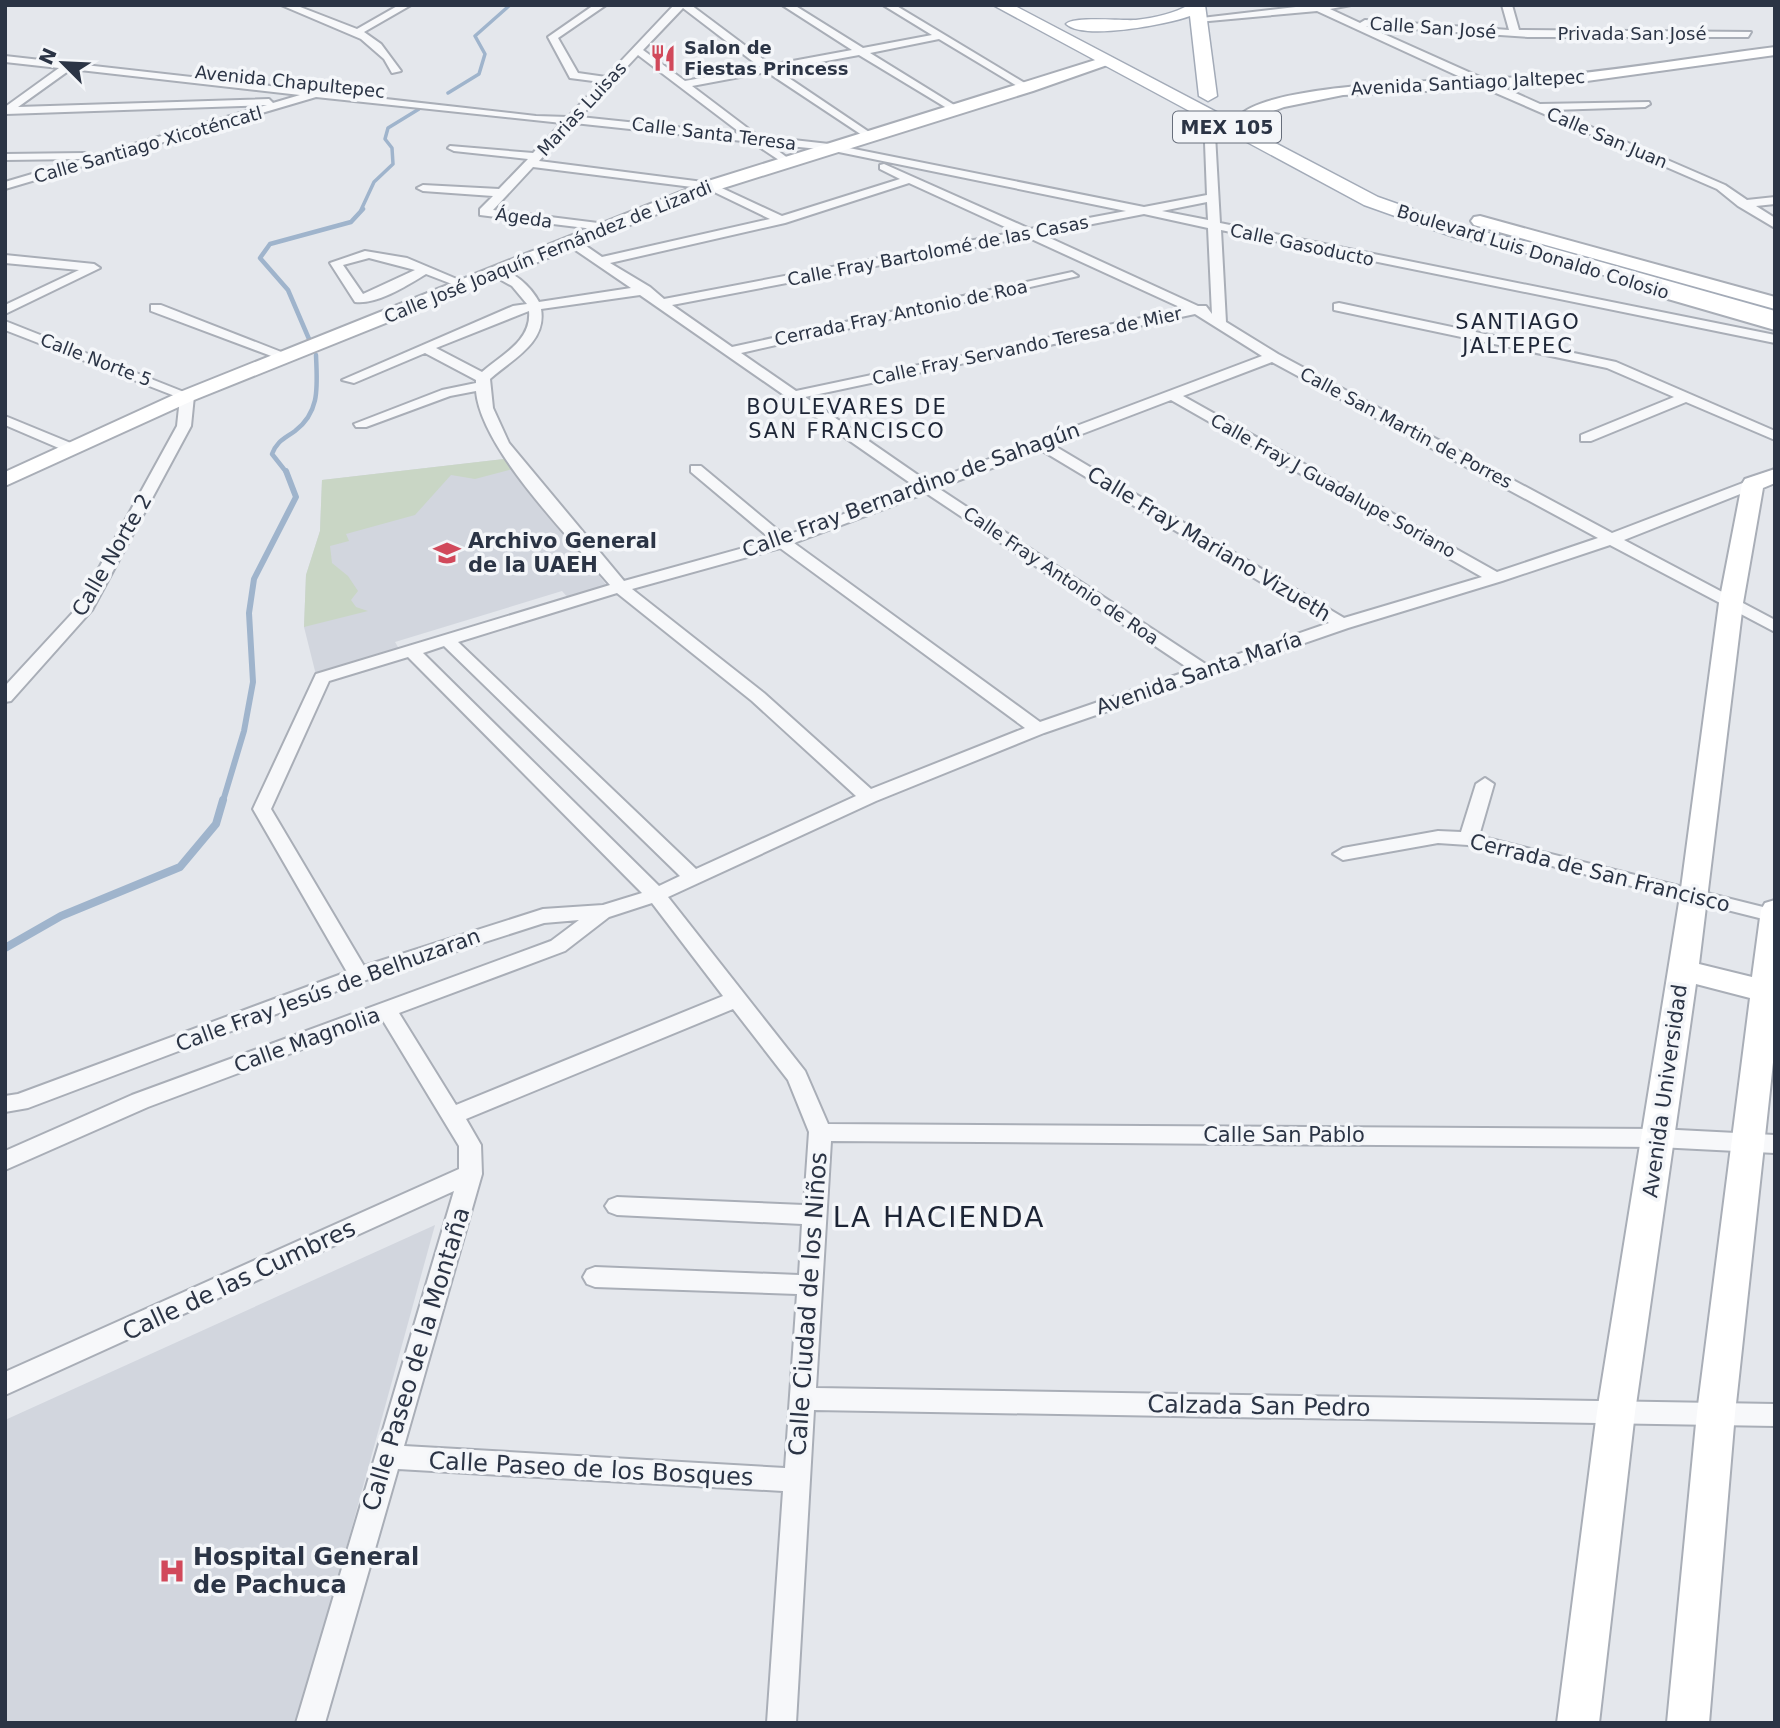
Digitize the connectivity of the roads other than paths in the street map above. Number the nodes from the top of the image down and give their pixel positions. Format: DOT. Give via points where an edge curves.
graph roads {
  1 [pos="286,5"];
  2 [pos="406,5"];
  3 [pos="601,5"];
  4 [pos="682,5"];
  5 [pos="787,5"];
  6 [pos="888,5"];
  7 [pos="1001,5"];
  8 [pos="1346,5"];
  9 [pos="1511,6"];
  10 [pos="1319,8"];
  11 [pos="1197,11"];
  12 [pos="1350,22"];
  13 [pos="356,33"];
  14 [pos="1515,33"];
  15 [pos="1748,34"];
  16 [pos="942,36"];
  17 [pos="1105,40"];
  18 [pos="637,50"];
  19 [pos="1775,51"];
  20 [pos="858,52"];
  21 [pos="1127,52"];
  22 [pos="6,58"];
  23 [pos="1105,61"];
  24 [pos="69,66"];
  25 [pos="769,69"];
  26 [pos="396,71"];
  27 [pos="609,80"];
  28 [pos="682,85"];
  29 [pos="1486,86"];
  30 [pos="329,87"];
  31 [pos="1028,88"];
  32 [pos="316,93"];
  33 [pos="1208,96"];
  34 [pos="298,101"];
  35 [pos="1644,104"];
  36 [pos="1534,107"];
  37 [pos="955,110"];
  38 [pos="6,111"];
  39 [pos="1247,116"];
  40 [pos="1209,117"];
  41 [pos="572,118"];
  42 [pos="868,136"];
  43 [pos="751,138"];
  44 [pos="829,147"];
  45 [pos="454,148"];
  46 [pos="852,153"];
  47 [pos="111,156"];
  48 [pos="5,157"];
  49 [pos="533,160"];
  50 [pos="785,161"];
  51 [pos="910,179"];
  52 [pos="5,186"];
  53 [pos="711,186"];
  54 [pos="423,188"];
  55 [pos="501,192"];
  56 [pos="1211,198"];
  57 [pos="1775,200"];
  58 [pos="1742,204"];
  59 [pos="1141,211"];
  60 [pos="484,212"];
  61 [pos="781,220"];
  62 [pos="1480,221"];
  63 [pos="1775,224"];
  64 [pos="1214,226"];
  65 [pos="606,228"];
  66 [pos="1034,233"];
  67 [pos="1461,233"];
  68 [pos="572,242"];
  69 [pos="5,259"];
  70 [pos="602,261"];
  71 [pos="1600,264"];
  72 [pos="424,270"];
  73 [pos="498,273"];
  74 [pos="1072,275"];
  75 [pos="465,285"];
  76 [pos="646,290"];
  77 [pos="665,303"];
  78 [pos="1775,303"];
  79 [pos="534,305"];
  80 [pos="1339,307"];
  81 [pos="156,308"];
  82 [pos="5,310"];
  83 [pos="1198,310"];
  84 [pos="1775,310"];
  85 [pos="1219,314"];
  86 [pos="1775,318"];
  87 [pos="1775,324"];
  88 [pos="5,325"];
  89 [pos="1775,339"];
  90 [pos="425,348"];
  91 [pos="730,351"];
  92 [pos="287,357"];
  93 [pos="1273,357"];
  94 [pos="349,380"];
  95 [pos="482,382"];
  96 [pos="1170,394"];
  97 [pos="795,395"];
  98 [pos="187,396"];
  99 [pos="1687,397"];
  100 [pos="5,420"];
  101 [pos="361,424"];
  102 [pos="1775,436"];
  103 [pos="1586,438"];
  104 [pos="1040,443"];
  105 [pos="74,449"];
  106 [pos="695,469"];
  107 [pos="1764,479"];
  108 [pos="5,480"];
  109 [pos="926,487"];
  110 [pos="1614,538"];
  111 [pos="783,542"];
  112 [pos="1496,578"];
  113 [pos="620,587"];
  114 [pos="1731,603"];
  115 [pos="1342,624"];
  116 [pos="1775,627"];
  117 [pos="447,640"];
  118 [pos="412,651"];
  119 [pos="1204,671"];
  120 [pos="5,697"];
  121 [pos="1038,729"];
  122 [pos="1485,784"];
  123 [pos="869,797"];
  124 [pos="1468,839"];
  125 [pos="1343,854"];
  126 [pos="694,878"];
  127 [pos="656,895"];
  128 [pos="1693,896"];
  129 [pos="1775,910"];
  130 [pos="604,912"];
  131 [pos="1774,916"];
  132 [pos="1683,970"];
  133 [pos="359,975"];
  134 [pos="1765,991"];
  135 [pos="736,999"];
  136 [pos="387,1011"];
  137 [pos="5,1104"];
  138 [pos="451,1116"];
  139 [pos="820,1132"];
  140 [pos="1658,1138"];
  141 [pos="1761,1142"];
  142 [pos="5,1161"];
  143 [pos="471,1174"];
  144 [pos="617,1206"];
  145 [pos="815,1215"];
  146 [pos="595,1277"];
  147 [pos="811,1285"];
  148 [pos="5,1384"];
  149 [pos="802,1399"];
  150 [pos="1616,1412"];
  151 [pos="1716,1413"];
  152 [pos="1775,1415"];
  153 [pos="387,1457"];
  154 [pos="795,1480"];
  155 [pos="310,1723"];
  156 [pos="781,1723"];
  157 [pos="1578,1723"];
  158 [pos="1688,1723"];
  1 -- 13 [label="street"];
  2 -- 13 [label="street"];
  3 -- 27 [label="street" via="553,37 574,76"];
  4 -- 18 [label="street, Marias Luisas"];
  4 -- 25 [label="street"];
  5 -- 20 [label="street"];
  6 -- 16 [label="street"];
  7 -- 23 [label="main road, Boulevard Luis Donaldo Colosio / MEX 105"];
  8 -- 10 [label="street"];
  9 -- 14 [label="street"];
  10 -- 11 [label="street"];
  10 -- 12 [label="street, Calle San Juan"];
  11 -- 17 [label="main road" via="1160,23 1118,28 1068,21"];
  11 -- 33 [label="main road, MEX 105"];
  12 -- 14 [label="street, Calle San José"];
  12 -- 29 [label="street, Calle San Juan"];
  13 -- 26 [label="street" via="390,56"];
  14 -- 15 [label="street, Privada San José"];
  16 -- 20 [label="street"];
  16 -- 31 [label="street"];
  18 -- 27 [label="street, Marias Luisas"];
  18 -- 28 [label="street"];
  19 -- 29 [label="street, Avenida Santiago Jaltepec" via="1634,72"];
  20 -- 25 [label="street"];
  20 -- 37 [label="street"];
  21 -- 33 [label="main road, Boulevard Luis Donaldo Colosio / MEX 105"];
  22 -- 24 [label="street, Avenida Chapultepec"];
  22 -- 30 [label="street, Avenida Chapultepec"];
  23 -- 31 [label="street, Calle José Joaquín Fernández de Lizardi"];
  23 -- 40 [label="main road, Boulevard Luis Donaldo Colosio / MEX 105"];
  24 -- 32 [label="street, Avenida Chapultepec"];
  24 -- 38 [label="street"];
  25 -- 28 [label="street"];
  25 -- 42 [label="street"];
  27 -- 41 [label="street, Marias Luisas"];
  28 -- 43 [label="street"];
  29 -- 36 [label="street, Calle San Juan"];
  29 -- 39 [label="street, Avenida Santiago Jaltepec" via="1343,90 1280,103"];
  30 -- 32 [label="street, Calle Santiago Xicoténcatl"];
  30 -- 41 [label="street, Avenida Chapultepec"];
  31 -- 37 [label="street, Calle José Joaquín Fernández de Lizardi"];
  32 -- 34 [label="street, Calle Santiago Xicoténcatl"];
  32 -- 41 [label="street, Avenida Chapultepec"];
  33 -- 39 [label="main road, Boulevard Luis Donaldo Colosio / MEX 105"];
  34 -- 38 [label="street"];
  34 -- 47 [label="street, Calle Santiago Xicoténcatl"];
  35 -- 36 [label="street"];
  36 -- 58 [label="street, Calle San Juan" via="1721,187"];
  37 -- 42 [label="street, Calle José Joaquín Fernández de Lizardi"];
  39 -- 62 [label="main road, Boulevard Luis Donaldo Colosio / MEX 105" via="1371,179"];
  40 -- 56 [label="street"];
  40 -- 67 [label="main road, Boulevard Luis Donaldo Colosio / MEX 105" via="1349,191"];
  41 -- 43 [label="street, Calle Santa Teresa"];
  41 -- 49 [label="street, Marias Luisas"];
  42 -- 44 [label="street, Calle José Joaquín Fernández de Lizardi"];
  43 -- 44 [label="street, Calle Santa Teresa"];
  43 -- 50 [label="street"];
  44 -- 46 [label="street, Calle Gasoducto"];
  44 -- 50 [label="street, Calle José Joaquín Fernández de Lizardi"];
  45 -- 49 [label="street"];
  46 -- 51 [label="street"];
  46 -- 59 [label="street, Calle Gasoducto"];
  47 -- 48 [label="street"];
  47 -- 52 [label="street, Calle Santiago Xicoténcatl"];
  49 -- 53 [label="street"];
  49 -- 55 [label="street, Marias Luisas"];
  50 -- 53 [label="street, Calle José Joaquín Fernández de Lizardi"];
  51 -- 61 [label="street"];
  51 -- 66 [label="street"];
  53 -- 61 [label="street"];
  53 -- 65 [label="street, Calle José Joaquín Fernández de Lizardi"];
  54 -- 55 [label="street"];
  55 -- 60 [label="street, Marias Luisas"];
  56 -- 59 [label="street, Calle Fray Bartolomé de las Casas"];
  56 -- 64 [label="street"];
  57 -- 58 [label="street"];
  58 -- 63 [label="street, Calle San Juan"];
  59 -- 64 [label="street, Calle Gasoducto"];
  59 -- 66 [label="street, Calle Fray Bartolomé de las Casas"];
  60 -- 65 [label="street, Ágeda"];
  61 -- 70 [label="street"];
  62 -- 71 [label="main road"];
  62 -- 78 [label="street, Boulevard Luis Donaldo Colosio / MEX 105"];
  64 -- 85 [label="street"];
  64 -- 89 [label="street, Calle Gasoducto"];
  65 -- 68 [label="street, Calle José Joaquín Fernández de Lizardi"];
  66 -- 77 [label="street, Calle Fray Bartolomé de las Casas"];
  66 -- 83 [label="street"];
  67 -- 71 [label="main road"];
  67 -- 87 [label="street, Boulevard Luis Donaldo Colosio / MEX 105"];
  68 -- 70 [label="street, Calle Fray Antonio de Roa"];
  68 -- 73 [label="street, Calle José Joaquín Fernández de Lizardi"];
  69 -- 82 [label="street" via="94,268"];
  70 -- 76 [label="street, Calle Fray Antonio de Roa"];
  71 -- 84 [label="main road"];
  71 -- 86 [label="main road"];
  72 -- 72 [label="street" via="371,253 336,263 360,299"];
  72 -- 75 [label="street"];
  73 -- 75 [label="street, Calle José Joaquín Fernández de Lizardi"];
  73 -- 79 [label="street" via="517,280"];
  74 -- 91 [label="street, Cerrada Fray Antonio de Roa"];
  75 -- 92 [label="street, Calle José Joaquín Fernández de Lizardi"];
  76 -- 77 [label="street, Calle Fray Antonio de Roa"];
  76 -- 79 [label="street"];
  77 -- 91 [label="street, Calle Fray Antonio de Roa"];
  79 -- 90 [label="street"];
  79 -- 95 [label="street" via="530,336"];
  80 -- 99 [label="street" via="1611,365"];
  81 -- 92 [label="street"];
  83 -- 85 [label="street, Calle Fray Servando Teresa de Mier"];
  83 -- 97 [label="street, Calle Fray Servando Teresa de Mier"];
  85 -- 93 [label="street, Calle San Martin de Porres"];
  88 -- 98 [label="street, Calle Norte 5"];
  90 -- 94 [label="street"];
  90 -- 95 [label="street"];
  91 -- 97 [label="street, Calle Fray Antonio de Roa"];
  92 -- 98 [label="street, Calle José Joaquín Fernández de Lizardi"];
  93 -- 96 [label="street, Calle Fray Bernardino de Sahagún"];
  93 -- 110 [label="street, Calle San Martin de Porres"];
  95 -- 101 [label="street"];
  95 -- 113 [label="street" via="492,431"];
  96 -- 104 [label="street, Calle Fray Bernardino de Sahagún"];
  96 -- 112 [label="street, Calle Fray J Guadalupe Soriano"];
  97 -- 109 [label="street, Calle Fray Antonio de Roa"];
  98 -- 105 [label="street, Calle José Joaquín Fernández de Lizardi"];
  98 -- 120 [label="street, Calle Norte 2" via="184,426 83,610"];
  99 -- 102 [label="street"];
  99 -- 103 [label="street"];
  100 -- 105 [label="street"];
  104 -- 109 [label="street, Calle Fray Bernardino de Sahagún"];
  104 -- 115 [label="street, Calle Fray Mariano Vizueth"];
  105 -- 108 [label="street, Calle José Joaquín Fernández de Lizardi"];
  106 -- 111 [label="street"];
  107 -- 110 [label="street, Avenida Santa María"];
  107 -- 114 [label="street, Avenida Universidad"];
  109 -- 111 [label="street, Calle Fray Bernardino de Sahagún"];
  109 -- 119 [label="street, Calle Fray Antonio de Roa"];
  110 -- 112 [label="street, Avenida Santa María"];
  110 -- 114 [label="street, Calle San Martin de Porres"];
  111 -- 113 [label="street, Calle Fray Bernardino de Sahagún"];
  111 -- 121 [label="street"];
  112 -- 115 [label="street, Avenida Santa María"];
  113 -- 117 [label="street, Calle Fray Bernardino de Sahagún"];
  113 -- 123 [label="street" via="758,697"];
  114 -- 116 [label="street, Calle San Martin de Porres"];
  114 -- 128 [label="street, Avenida Universidad"];
  115 -- 119 [label="street, Avenida Santa María"];
  117 -- 118 [label="street, Calle Fray Bernardino de Sahagún"];
  117 -- 126 [label="street"];
  118 -- 127 [label="street, Calle Ciudad de los Niños"];
  118 -- 133 [label="street, Calle Fray Bernardino de Sahagún" via="322,678 262,809"];
  119 -- 121 [label="street, Avenida Santa María"];
  121 -- 123 [label="street, Avenida Santa María"];
  122 -- 124 [label="street"];
  123 -- 126 [label="street, Avenida Santa María"];
  124 -- 125 [label="street, Cerrada de San Francisco" via="1438,837"];
  124 -- 128 [label="street, Cerrada de San Francisco"];
  126 -- 127 [label="street, Avenida Santa María"];
  127 -- 130 [label="street, Calle Fray Jesús de Belhuzaran"];
  127 -- 135 [label="street, Calle Ciudad de los Niños"];
  128 -- 131 [label="street, Cerrada de San Francisco"];
  128 -- 132 [label="street, Avenida Universidad"];
  129 -- 131 [label="street"];
  130 -- 133 [label="street, Calle Fray Jesús de Belhuzaran" via="542,916"];
  130 -- 136 [label="street, Calle Magnolia" via="558,946"];
  131 -- 134 [label="street"];
  132 -- 134 [label="street"];
  132 -- 140 [label="street, Avenida Universidad"];
  133 -- 137 [label="street, Calle Fray Jesús de Belhuzaran"];
  134 -- 141 [label="street"];
  135 -- 138 [label="street"];
  135 -- 139 [label="street, Calle Ciudad de los Niños" via="797,1077"];
  136 -- 138 [label="street, Calle Paseo de la Montaña"];
  136 -- 142 [label="street, Calle Magnolia" via="140,1101"];
  138 -- 143 [label="street, Calle Paseo de la Montaña" via="470,1145"];
  139 -- 140 [label="street, Calle San Pablo"];
  139 -- 145 [label="street, Calle Ciudad de los Niños"];
  140 -- 141 [label="street, Calle San Pablo"];
  140 -- 150 [label="street, Avenida Universidad"];
  141 -- 151 [label="street"];
  143 -- 148 [label="street, Calle de las Cumbres"];
  143 -- 153 [label="street, Calle Paseo de la Montaña"];
  144 -- 145 [label="street"];
  145 -- 147 [label="street, Calle Ciudad de los Niños"];
  146 -- 147 [label="street"];
  147 -- 149 [label="street, Calle Ciudad de los Niños"];
  149 -- 150 [label="street, Calzada San Pedro"];
  149 -- 154 [label="street, Calle Ciudad de los Niños"];
  150 -- 151 [label="street, Calzada San Pedro"];
  150 -- 157 [label="street, Avenida Universidad"];
  151 -- 152 [label="street, Calzada San Pedro"];
  151 -- 158 [label="street"];
  153 -- 154 [label="street, Calle Paseo de los Bosques"];
  153 -- 155 [label="street, Calle Paseo de la Montaña"];
  154 -- 156 [label="street, Calle Ciudad de los Niños"];
}
